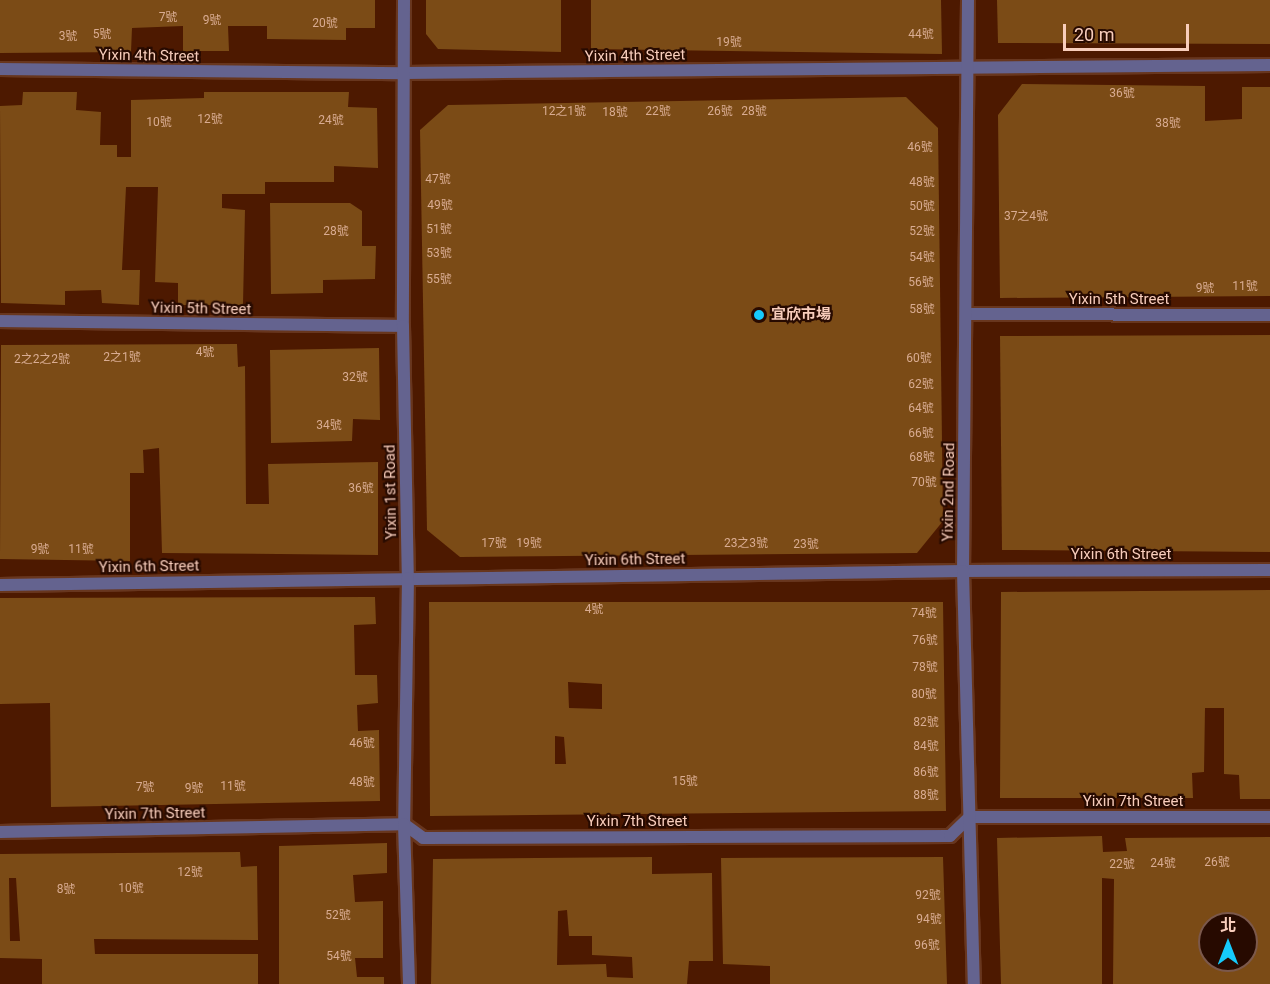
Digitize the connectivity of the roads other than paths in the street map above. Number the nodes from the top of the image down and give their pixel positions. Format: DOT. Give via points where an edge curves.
graph roads {
  1 [pos="404,0"];
  2 [pos="968,0"];
  3 [pos="1270,65"];
  4 [pos="970,66"];
  5 [pos="0,69"];
  6 [pos="404,74"];
  7 [pos="967,314"];
  8 [pos="1270,315"];
  9 [pos="0,321"];
  10 [pos="403,326"];
  11 [pos="1270,570"];
  12 [pos="963,571"];
  13 [pos="408,578"];
  14 [pos="0,585"];
  15 [pos="970,817"];
  16 [pos="1270,817"];
  17 [pos="404,824"];
  18 [pos="0,832"];
  19 [pos="409,984"];
  20 [pos="974,984"];
  1 -- 6 [label="street, Yixin 1st Road"];
  2 -- 4 [label="street, Yixin 2nd Road"];
  3 -- 4 [label="street, Yixin 4th Street"];
  4 -- 6 [label="street, Yixin 4th Street"];
  4 -- 7 [label="street, Yixin 2nd Road"];
  5 -- 6 [label="street, Yixin 4th Street"];
  6 -- 10 [label="street, Yixin 1st Road"];
  7 -- 8 [label="street, Yixin 5th Street"];
  7 -- 12 [label="street, Yixin 2nd Road"];
  9 -- 10 [label="street, Yixin 5th Street"];
  10 -- 13 [label="street, Yixin 1st Road"];
  11 -- 12 [label="street, Yixin 6th Street"];
  12 -- 13 [label="street, Yixin 6th Street"];
  12 -- 15 [label="street, Yixin 2nd Road"];
  13 -- 14 [label="street, Yixin 6th Street"];
  13 -- 17 [label="street, Yixin 1st Road"];
  15 -- 16 [label="street, Yixin 7th Street"];
  15 -- 17 [label="street, Yixin 7th Street" via="951,836 939,837 423,838"];
  15 -- 20 [label="street, Yixin 2nd Road"];
  17 -- 18 [label="street, Yixin 7th Street"];
  17 -- 19 [label="street, Yixin 1st Road"];
}
